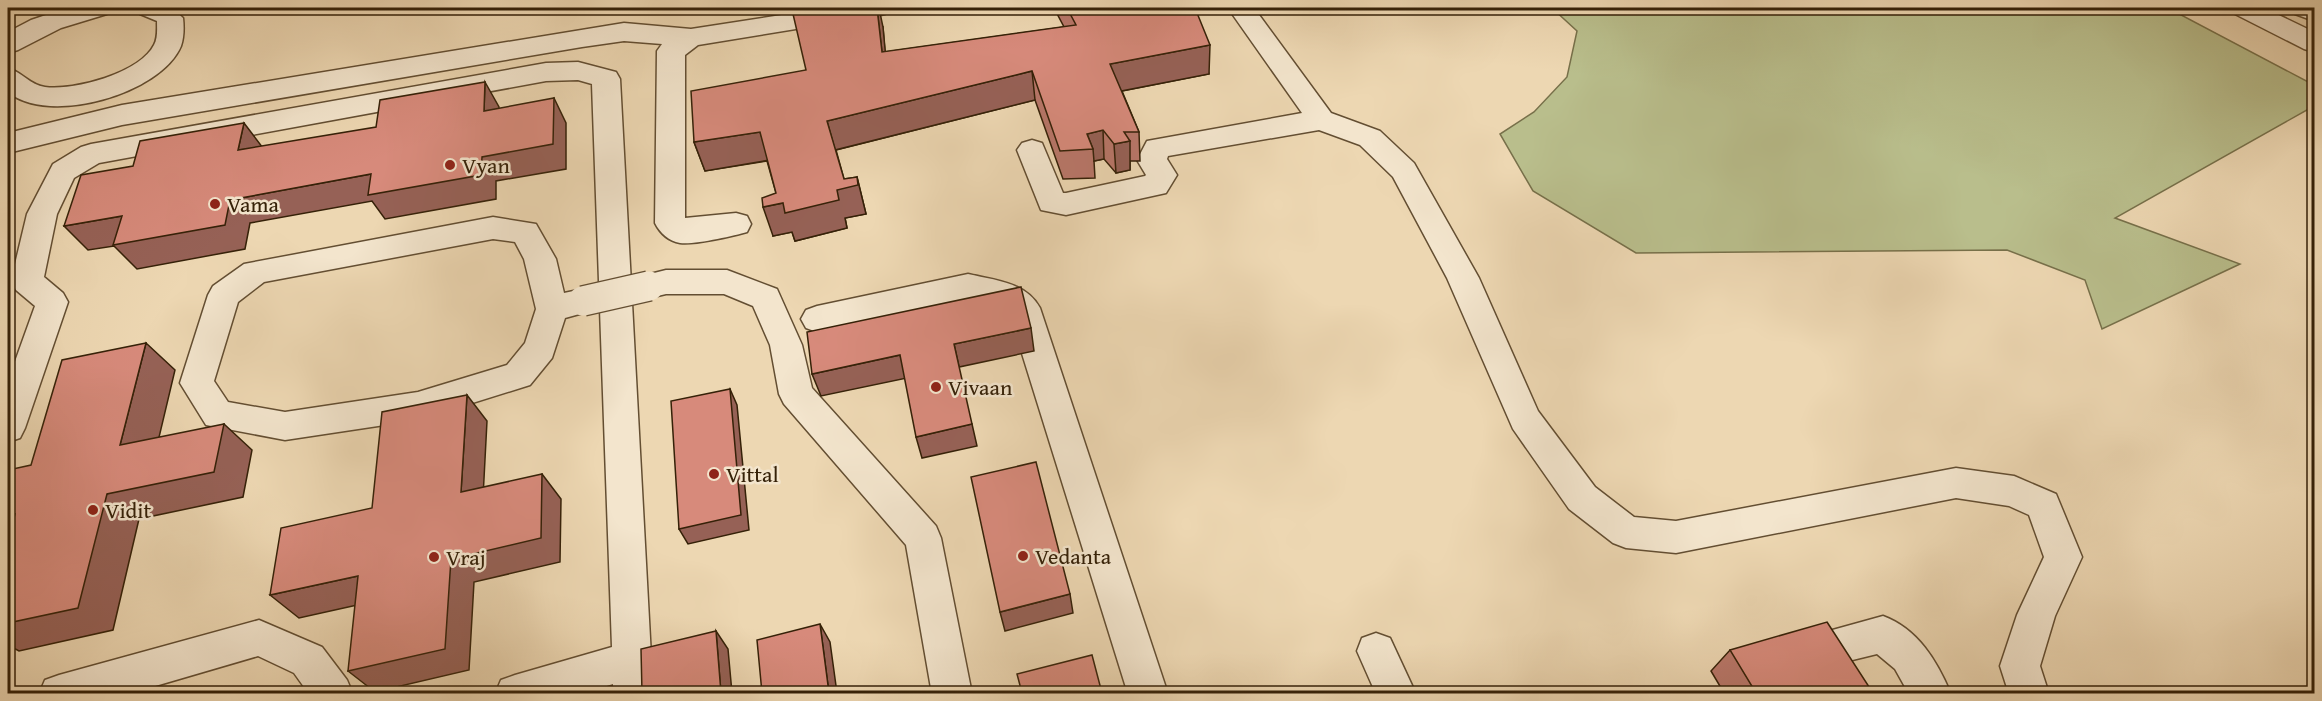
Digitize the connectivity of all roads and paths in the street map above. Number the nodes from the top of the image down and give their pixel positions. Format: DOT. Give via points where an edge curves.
graph roads {
  1 [pos="98,8"];
  2 [pos="149,8"];
  3 [pos="876,8"];
  4 [pos="1240,8"];
  5 [pos="2244,8"];
  6 [pos="2304,8"];
  7 [pos="2314,13"];
  8 [pos="691,38"];
  9 [pos="2314,43"];
  10 [pos="8,44"];
  11 [pos="8,77"];
  12 [pos="1321,120"];
  13 [pos="8,143"];
  14 [pos="1032,150"];
  15 [pos="736,224"];
  16 [pos="568,305"];
  17 [pos="817,319"];
  18 [pos="8,428"];
  19 [pos="1832,647"];
  20 [pos="1376,651"];
  21 [pos="633,677"];
  22 [pos="59,693"];
  23 [pos="333,693"];
  24 [pos="515,693"];
  25 [pos="952,693"];
  26 [pos="1148,693"];
  27 [pos="1396,693"];
  28 [pos="1931,693"];
  29 [pos="2029,693"];
  1 -- 10 [label="street" via="64,16"];
  2 -- 11 [label="street" via="170,18 171,34 164,53 141,73 113,86 67,98 30,93"];
  3 -- 8 [label="street"];
  4 -- 12 [label="street"];
  5 -- 9 [label="street"];
  6 -- 7 [label="street"];
  8 -- 13 [label="street" via="624,32 582,38 123,115"];
  8 -- 15 [label="street" via="671,51 670,223 682,232"];
  12 -- 14 [label="street" via="1157,148 1152,160 1162,175 1155,185 1066,204 1052,202"];
  12 -- 29 [label="street" via="1370,138 1404,170 1463,278 1525,419 1582,498 1626,532 1676,537 1956,483 2014,491 2043,505 2063,557 2036,615 2020,666"];
  16 -- 16 [label="street" via="518,375 418,406 285,426 218,415 197,383 224,294 255,272 493,228 525,232"];
  16 -- 25 [label="street, bridge" via="666,282 727,282 766,298 786,345 796,394 923,538"];
  17 -- 26 [label="street" via="968,286 1007,295 1024,308"];
  18 -- 21 [label="street" via="52,302 27,281 42,214 63,171 92,154 546,72 578,71 606,79"];
  19 -- 28 [label="street" via="1883,634 1909,656"];
  20 -- 27 [label="street"];
  21 -- 24 [label="street"];
  22 -- 23 [label="street" via="258,638 308,660"];
}
